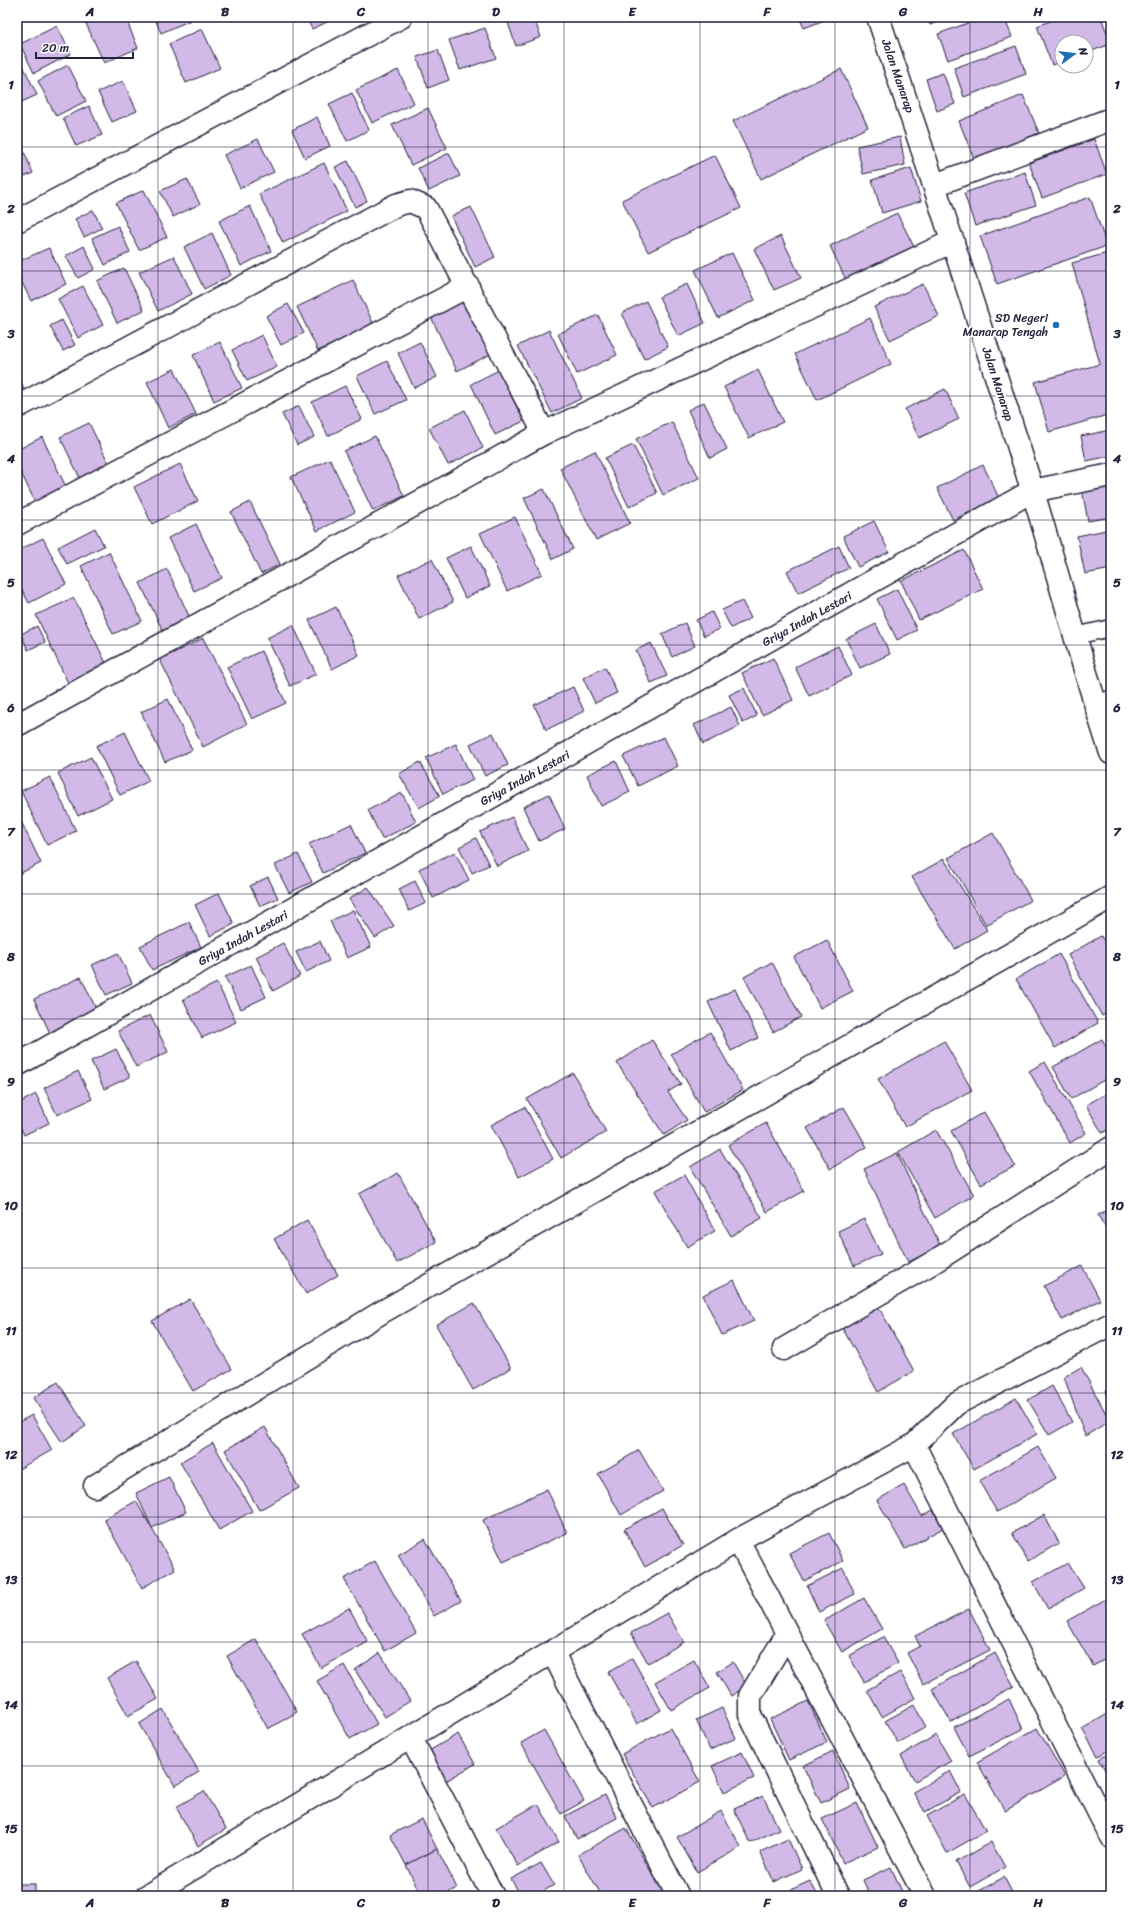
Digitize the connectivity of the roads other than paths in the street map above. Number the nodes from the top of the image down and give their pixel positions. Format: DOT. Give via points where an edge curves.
graph roads {
  1 [pos="402,17"];
  2 [pos="878,17"];
  3 [pos="1111,118"];
  4 [pos="935,185"];
  5 [pos="17,221"];
  6 [pos="953,241"];
  7 [pos="468,286"];
  8 [pos="17,407"];
  9 [pos="544,433"];
  10 [pos="1111,475"];
  11 [pos="1032,491"];
  12 [pos="17,524"];
  13 [pos="1111,628"];
  14 [pos="1075,636"];
  15 [pos="1103,701"];
  16 [pos="17,724"];
  17 [pos="1111,753"];
  18 [pos="1111,897"];
  19 [pos="17,1065"];
  20 [pos="1111,1148"];
  21 [pos="1111,1324"];
  22 [pos="784,1349"];
  23 [pos="914,1445"];
  24 [pos="95,1486"];
  25 [pos="738,1540"];
  26 [pos="787,1634"];
  27 [pos="552,1653"];
  28 [pos="411,1738"];
  29 [pos="1111,1837"];
  30 [pos="156,1894"];
  31 [pos="493,1896"];
  32 [pos="678,1896"];
  33 [pos="838,1896"];
  34 [pos="925,1896"];
  1 -- 5 [label="street"];
  2 -- 4 [label="street, Jalan Manarap"];
  3 -- 4 [label="street"];
  4 -- 6 [label="street, Jalan Manarap"];
  6 -- 9 [label="street"];
  6 -- 11 [label="street, Jalan Manarap"];
  7 -- 8 [label="street" via="426,208 410,201 396,205"];
  7 -- 9 [label="street"];
  7 -- 12 [label="street"];
  9 -- 16 [label="street"];
  10 -- 11 [label="street, Griya Indah Lestari"];
  11 -- 14 [label="street, Jalan Manarap"];
  11 -- 19 [label="street, Griya Indah Lestari"];
  13 -- 14 [label="lane"];
  14 -- 15 [label="street, Jalan Manarap"];
  15 -- 17 [label="street, Jalan Manarap"];
  18 -- 24 [label="street" via="382,1312"];
  20 -- 22 [label="street" via="932,1263"];
  21 -- 23 [label="street" via="956,1404"];
  23 -- 25 [label="street"];
  23 -- 29 [label="street"];
  25 -- 26 [label="street"];
  25 -- 27 [label="street"];
  26 -- 33 [label="street" via="750,1696 750,1715"];
  26 -- 34 [label="street"];
  27 -- 28 [label="street"];
  27 -- 32 [label="street"];
  28 -- 30 [label="street"];
  28 -- 31 [label="street"];
}
